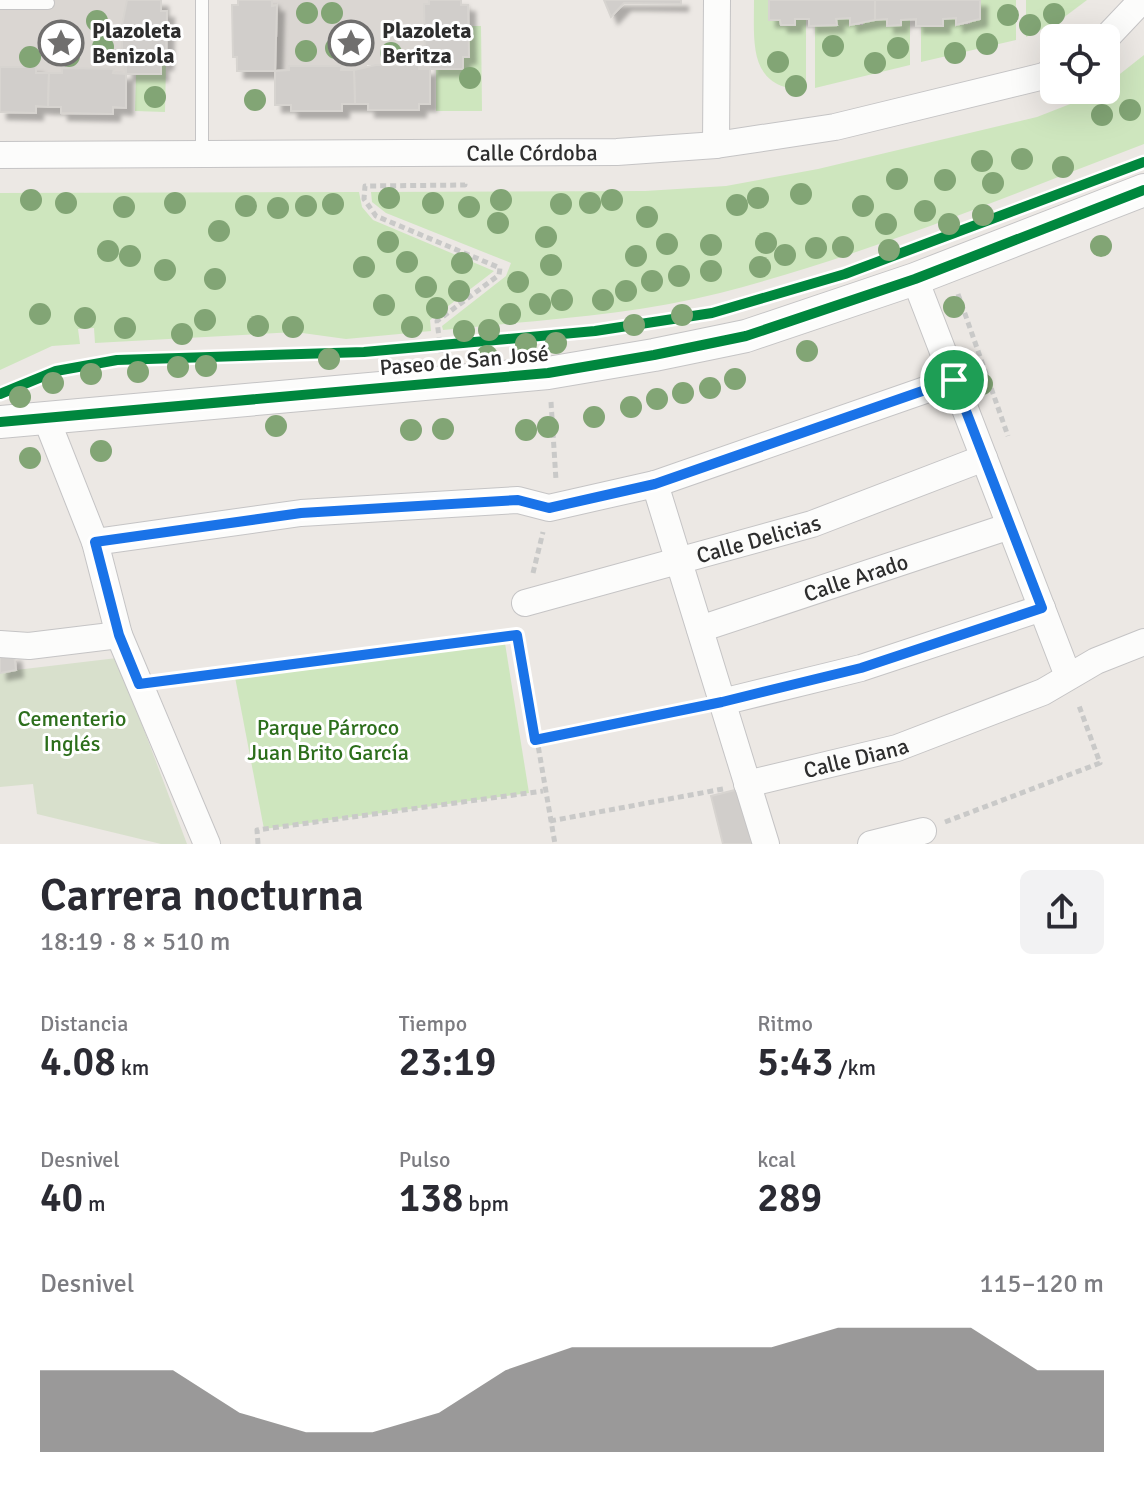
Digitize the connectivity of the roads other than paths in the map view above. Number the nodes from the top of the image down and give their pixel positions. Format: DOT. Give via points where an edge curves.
graph roads {
  1 [pos="202,0"];
  2 [pos="717,0"];
  3 [pos="1142,0"];
  4 [pos="0,3"];
  5 [pos="48,3"];
  6 [pos="1119,24"];
  7 [pos="1040,77"];
  8 [pos="717,116"];
  9 [pos="745,140"];
  10 [pos="716,145"];
  11 [pos="688,146"];
  12 [pos="0,155"];
  13 [pos="202,155"];
  14 [pos="1144,190"];
  15 [pos="915,279"];
  16 [pos="954,380"];
  17 [pos="46,418"];
  18 [pos="0,422"];
  19 [pos="984,458"];
  20 [pos="655,484"];
  21 [pos="1010,526"];
  22 [pos="95,542"];
  23 [pos="679,562"];
  24 [pos="525,603"];
  25 [pos="1042,608"];
  26 [pos="700,629"];
  27 [pos="119,635"];
  28 [pos="1144,642"];
  29 [pos="0,644"];
  30 [pos="1068,676"];
  31 [pos="722,702"];
  32 [pos="747,784"];
  33 [pos="923,831"];
  34 [pos="207,844"];
  35 [pos="766,844"];
  36 [pos="871,844"];
  1 -- 13 [label="lane"];
  2 -- 8 [label="street"];
  3 -- 6 [label="street"];
  4 -- 5 [label="lane"];
  7 -- 9 [label="street, Calle Córdoba" via="835,127"];
  8 -- 9 [label="street" via="727,131"];
  8 -- 10 [label="street"];
  8 -- 11 [label="street"];
  9 -- 10 [label="street, Calle Córdoba"];
  10 -- 11 [label="street, Calle Córdoba"];
  11 -- 13 [label="street, Calle Córdoba" via="617,152"];
  12 -- 13 [label="street, Calle Córdoba"];
  14 -- 15 [label="street, Paseo de San José"];
  15 -- 16 [label="street"];
  15 -- 17 [label="street, Paseo de San José" via="746,336 548,373"];
  16 -- 19 [label="street"];
  16 -- 20 [label="street"];
  17 -- 18 [label="street, Paseo de San José"];
  17 -- 22 [label="street"];
  19 -- 21 [label="street"];
  19 -- 23 [label="street, Calle Delicias" via="812,524"];
  20 -- 22 [label="street" via="549,508 518,500 301,513"];
  20 -- 23 [label="street"];
  21 -- 25 [label="street"];
  21 -- 26 [label="street, Calle Arado"];
  22 -- 27 [label="street"];
  23 -- 24 [label="street, Calle Delicias"];
  23 -- 26 [label="street"];
  25 -- 30 [label="street"];
  25 -- 31 [label="street" via="861,668"];
  26 -- 31 [label="street"];
  27 -- 29 [label="street" via="29,646"];
  27 -- 34 [label="street"];
  28 -- 30 [label="street, Calle Diana"];
  30 -- 32 [label="street, Calle Diana" via="1043,692 897,748"];
  31 -- 32 [label="street"];
  32 -- 35 [label="street"];
  33 -- 36 [label="street"];
}
